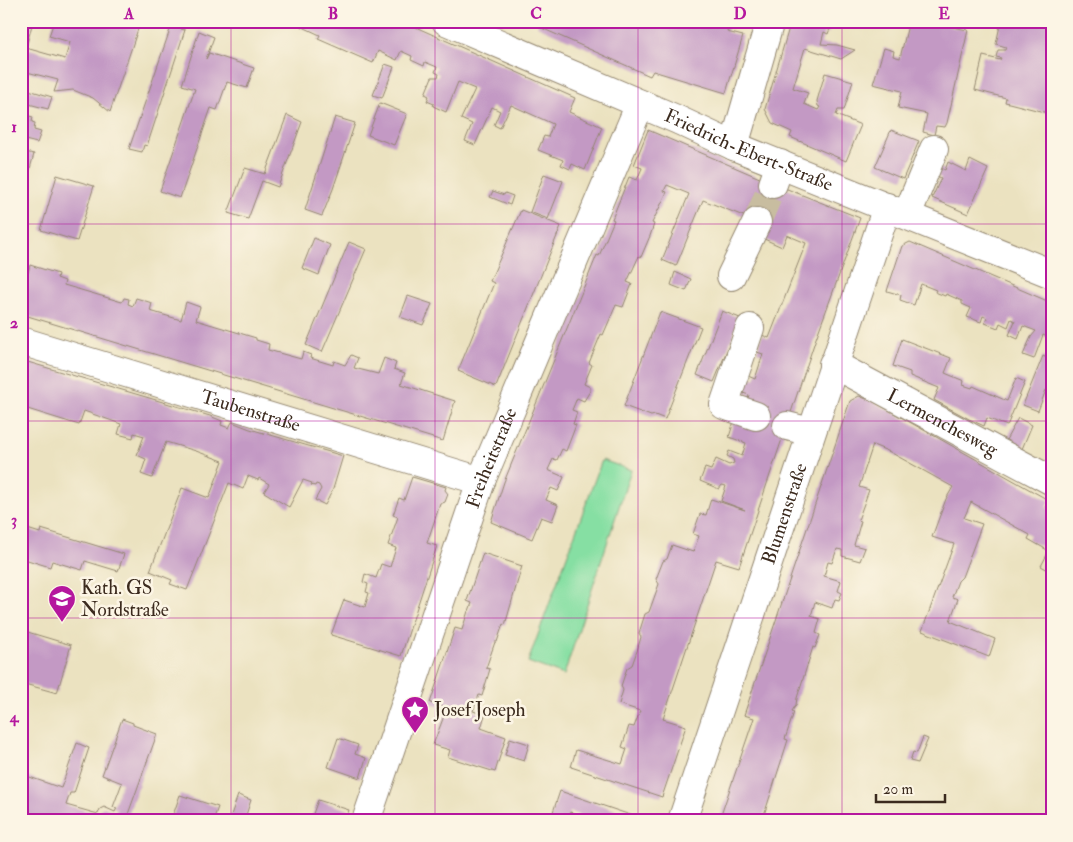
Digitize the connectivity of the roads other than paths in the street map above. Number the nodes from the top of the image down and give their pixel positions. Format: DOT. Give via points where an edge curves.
graph roads {
  1 [pos="446,21"];
  2 [pos="770,21"];
  3 [pos="640,104"];
  4 [pos="734,146"];
  5 [pos="934,149"];
  6 [pos="897,211"];
  7 [pos="757,222"];
  8 [pos="1052,274"];
  9 [pos="732,276"];
  10 [pos="750,328"];
  11 [pos="21,341"];
  12 [pos="833,364"];
  13 [pos="756,416"];
  14 [pos="481,481"];
  15 [pos="1052,482"];
  16 [pos="366,821"];
  17 [pos="682,821"];
  1 -- 3 [label="street, Friedrich-Ebert-Straße"];
  2 -- 4 [label="street"];
  3 -- 4 [label="street, Friedrich-Ebert-Straße"];
  3 -- 14 [label="street, Freiheitstraße"];
  4 -- 6 [label="street, Friedrich-Ebert-Straße" via="777,174"];
  5 -- 6 [label="street, Blumenstraße"];
  6 -- 8 [label="street, Friedrich-Ebert-Straße"];
  6 -- 12 [label="street, Blumenstraße"];
  7 -- 9 [label="street"];
  10 -- 13 [label="street" via="724,405"];
  11 -- 14 [label="street, Taubenstraße"];
  12 -- 15 [label="street, Lermenchesweg"];
  12 -- 17 [label="street, Blumenstraße" via="799,429"];
  14 -- 16 [label="street, Freiheitstraße"];
}
